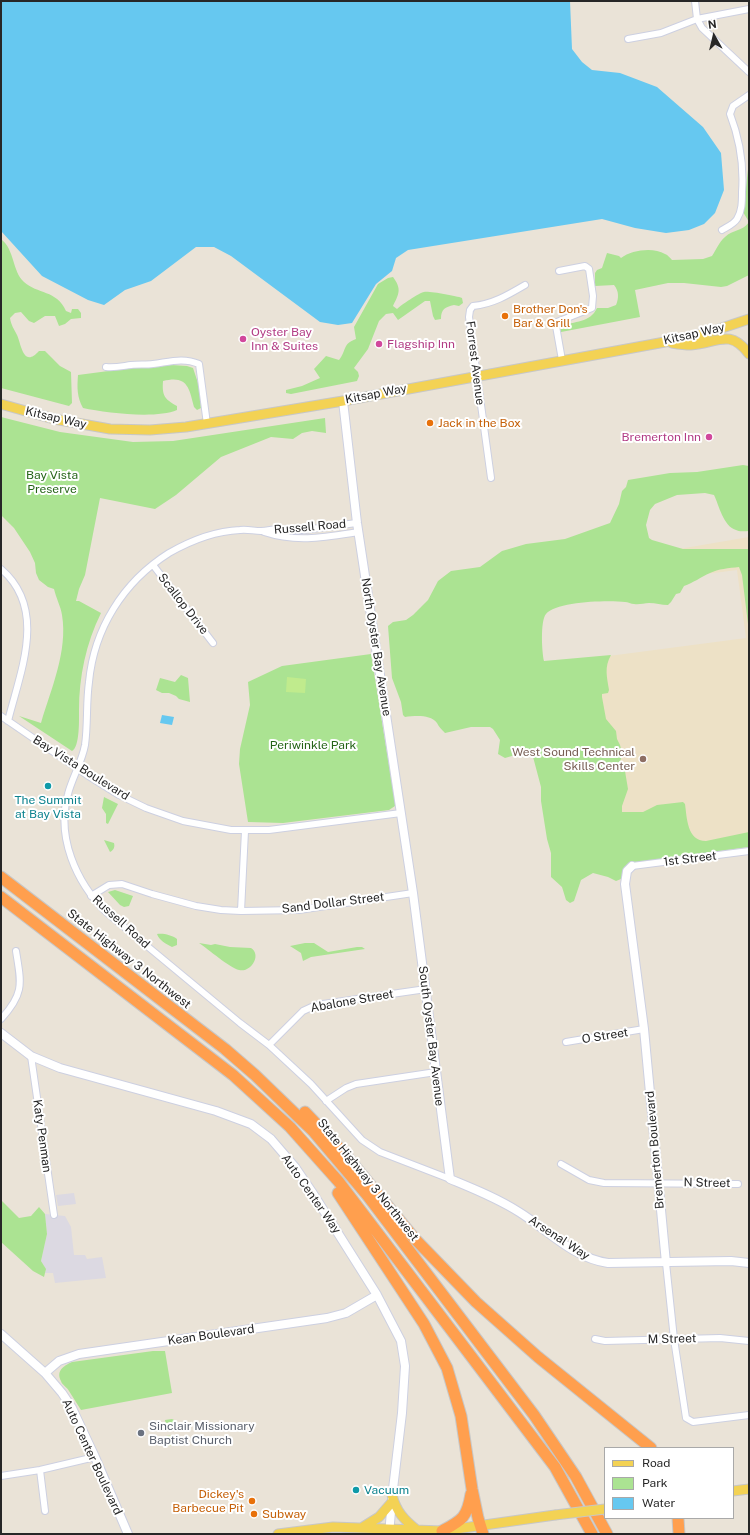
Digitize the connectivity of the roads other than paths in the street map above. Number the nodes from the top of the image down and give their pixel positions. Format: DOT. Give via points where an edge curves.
graph roads {
  1 [pos="695,1"];
  2 [pos="749,9"];
  3 [pos="697,19"];
  4 [pos="628,39"];
  5 [pos="749,72"];
  6 [pos="749,95"];
  7 [pos="722,230"];
  8 [pos="559,271"];
  9 [pos="525,285"];
  10 [pos="749,321"];
  11 [pos="665,342"];
  12 [pos="749,354"];
  13 [pos="562,360"];
  14 [pos="106,367"];
  15 [pos="476,375"];
  16 [pos="343,401"];
  17 [pos="1,404"];
  18 [pos="207,424"];
  19 [pos="491,478"];
  20 [pos="357,523"];
  21 [pos="263,531"];
  22 [pos="359,532"];
  23 [pos="153,565"];
  24 [pos="1,569"];
  25 [pos="213,643"];
  26 [pos="1,716"];
  27 [pos="8,721"];
  28 [pos="77,768"];
  29 [pos="401,813"];
  30 [pos="245,831"];
  31 [pos="749,851"];
  32 [pos="632,866"];
  33 [pos="1,876"];
  34 [pos="413,893"];
  35 [pos="91,896"];
  36 [pos="1,897"];
  37 [pos="241,911"];
  38 [pos="16,951"];
  39 [pos="426,989"];
  40 [pos="1,1019"];
  41 [pos="644,1029"];
  42 [pos="1,1033"];
  43 [pos="566,1042"];
  44 [pos="269,1045"];
  45 [pos="31,1056"];
  46 [pos="436,1072"];
  47 [pos="255,1075"];
  48 [pos="326,1101"];
  49 [pos="271,1110"];
  50 [pos="561,1164"];
  51 [pos="450,1179"];
  52 [pos="658,1183"];
  53 [pos="738,1184"];
  54 [pos="54,1215"];
  55 [pos="666,1263"];
  56 [pos="749,1263"];
  57 [pos="377,1295"];
  58 [pos="1,1334"];
  59 [pos="595,1339"];
  60 [pos="674,1339"];
  61 [pos="749,1341"];
  62 [pos="45,1373"];
  63 [pos="749,1415"];
  64 [pos="650,1447"];
  65 [pos="95,1457"];
  66 [pos="40,1470"];
  67 [pos="1,1476"];
  68 [pos="471,1483"];
  69 [pos="749,1489"];
  70 [pos="734,1491"];
  71 [pos="392,1498"];
  72 [pos="604,1508"];
  73 [pos="45,1511"];
  74 [pos="678,1519"];
  75 [pos="362,1528"];
  76 [pos="482,1530"];
  77 [pos="389,1531"];
  78 [pos="432,1532"];
  79 [pos="290,1533"];
  80 [pos="128,1534"];
  81 [pos="278,1534"];
  82 [pos="592,1534"];
  83 [pos="607,1534"];
  84 [pos="679,1534"];
  1 -- 3 [label="street"];
  2 -- 3 [label="street"];
  3 -- 4 [label="street" via="661,33"];
  3 -- 5 [label="street" via="702,28"];
  6 -- 7 [label="street" via="733,106 730,114 741,154 741,210 736,221"];
  8 -- 13 [label="street" via="585,266 589,269 593,296 592,308 557,322"];
  9 -- 15 [label="street, Forrest Avenue" via="488,304 473,306 470,310"];
  10 -- 11 [label="main road, Kitsap Way"];
  11 -- 12 [label="main road" via="692,345 724,338 734,340"];
  11 -- 13 [label="main road, Kitsap Way"];
  13 -- 15 [label="main road, Kitsap Way"];
  14 -- 18 [label="street" via="180,359 199,364"];
  15 -- 16 [label="main road, Kitsap Way"];
  15 -- 19 [label="street, Forrest Avenue"];
  16 -- 18 [label="main road, Kitsap Way"];
  16 -- 20 [label="street, North Oyster Bay Avenue"];
  17 -- 18 [label="main road, Kitsap Way" via="54,419 110,429 150,430"];
  20 -- 21 [label="street, Russell Road" via="304,530"];
  20 -- 22 [label="street, North Oyster Bay Avenue"];
  21 -- 22 [label="street, Russell Road" via="293,539"];
  21 -- 23 [label="street, Russell Road" via="242,530 215,534 175,550"];
  22 -- 29 [label="street, North Oyster Bay Avenue"];
  23 -- 25 [label="street, Scallop Drive"];
  23 -- 28 [label="street, Russell Road" via="123,594 108,618 97,644 89,682 84,747"];
  24 -- 27 [label="street" via="21,596 28,623 27,646"];
  26 -- 27 [label="street, Bay Vista Boulevard"];
  27 -- 28 [label="street, Bay Vista Boulevard"];
  28 -- 30 [label="street, Bay Vista Boulevard" via="119,795 165,815 200,825"];
  28 -- 35 [label="street, Russell Road" via="67,799 66,838 81,881"];
  29 -- 30 [label="street, Bay Vista Boulevard" via="282,829"];
  29 -- 34 [label="street, North Oyster Bay Avenue"];
  30 -- 37 [label="street"];
  31 -- 32 [label="street, 1st Street"];
  32 -- 41 [label="street, Bremerton Boulevard" via="627,871 626,884"];
  33 -- 47 [label="highway, State Highway 3 Northwest"];
  34 -- 37 [label="street, Sand Dollar Street" via="299,910"];
  34 -- 39 [label="street, South Oyster Bay Avenue"];
  35 -- 37 [label="street, Sand Dollar Street" via="109,885 122,884 196,906"];
  35 -- 44 [label="street, Russell Road" via="106,912"];
  36 -- 49 [label="highway, State Highway 3 Northwest" via="233,1075"];
  38 -- 40 [label="street" via="20,979 19,994"];
  39 -- 44 [label="street, Abalone Street" via="316,1005 303,1011"];
  39 -- 46 [label="street, South Oyster Bay Avenue"];
  41 -- 43 [label="street, O Street"];
  41 -- 52 [label="street, Bremerton Boulevard"];
  42 -- 45 [label="street, Auto Center Way"];
  44 -- 48 [label="street, Russell Road"];
  45 -- 54 [label="street, Katy Penman"];
  45 -- 57 [label="street, Auto Center Way" via="60,1068 216,1111 251,1124 271,1139 295,1167"];
  46 -- 48 [label="street" via="356,1084"];
  46 -- 51 [label="street, South Oyster Bay Avenue"];
  47 -- 64 [label="highway" via="279,1091 323,1130 414,1238 476,1302 538,1357"];
  47 -- 83 [label="highway, State Highway 3 Northwest" via="313,1131 367,1196 534,1415 576,1477"];
  48 -- 51 [label="street, Russell Road" via="362,1140 380,1152"];
  49 -- 68 [label="highway" via="343,1199 434,1340 455,1392"];
  49 -- 82 [label="highway, State Highway 3 Northwest" via="340,1182 555,1467"];
  50 -- 52 [label="street, N Street" via="596,1182"];
  51 -- 55 [label="street, Arsenal Way" via="497,1199 595,1262"];
  52 -- 53 [label="street, N Street"];
  52 -- 55 [label="street, Bremerton Boulevard"];
  55 -- 56 [label="street, Arsenal Way"];
  55 -- 60 [label="street, Bremerton Boulevard"];
  57 -- 62 [label="street, Kean Boulevard" via="346,1313 327,1318 79,1354 60,1360"];
  57 -- 71 [label="street, Auto Center Way" via="401,1341 406,1366"];
  58 -- 62 [label="street, Auto Center Boulevard"];
  59 -- 60 [label="street, M Street"];
  60 -- 61 [label="street, M Street" via="720,1338"];
  60 -- 63 [label="street, Bremerton Boulevard" via="686,1418 693,1422"];
  62 -- 65 [label="street, Auto Center Boulevard" via="72,1408"];
  65 -- 66 [label="street"];
  65 -- 80 [label="street, Auto Center Boulevard"];
  66 -- 67 [label="street"];
  66 -- 73 [label="street"];
  68 -- 76 [label="highway"];
  68 -- 78 [label="highway" via="470,1498 460,1521"];
  69 -- 70 [label="main road"];
  71 -- 75 [label="main road" via="379,1517"];
  71 -- 77 [label="street, Auto Center Way"];
  71 -- 78 [label="main road" via="401,1515"];
  72 -- 76 [label="main road, bridge"];
  74 -- 84 [label="highway"];
  75 -- 77 [label="main road"];
  75 -- 79 [label="main road" via="333,1527"];
  76 -- 78 [label="main road"];
  77 -- 78 [label="main road"];
  79 -- 81 [label="main road"];
}
